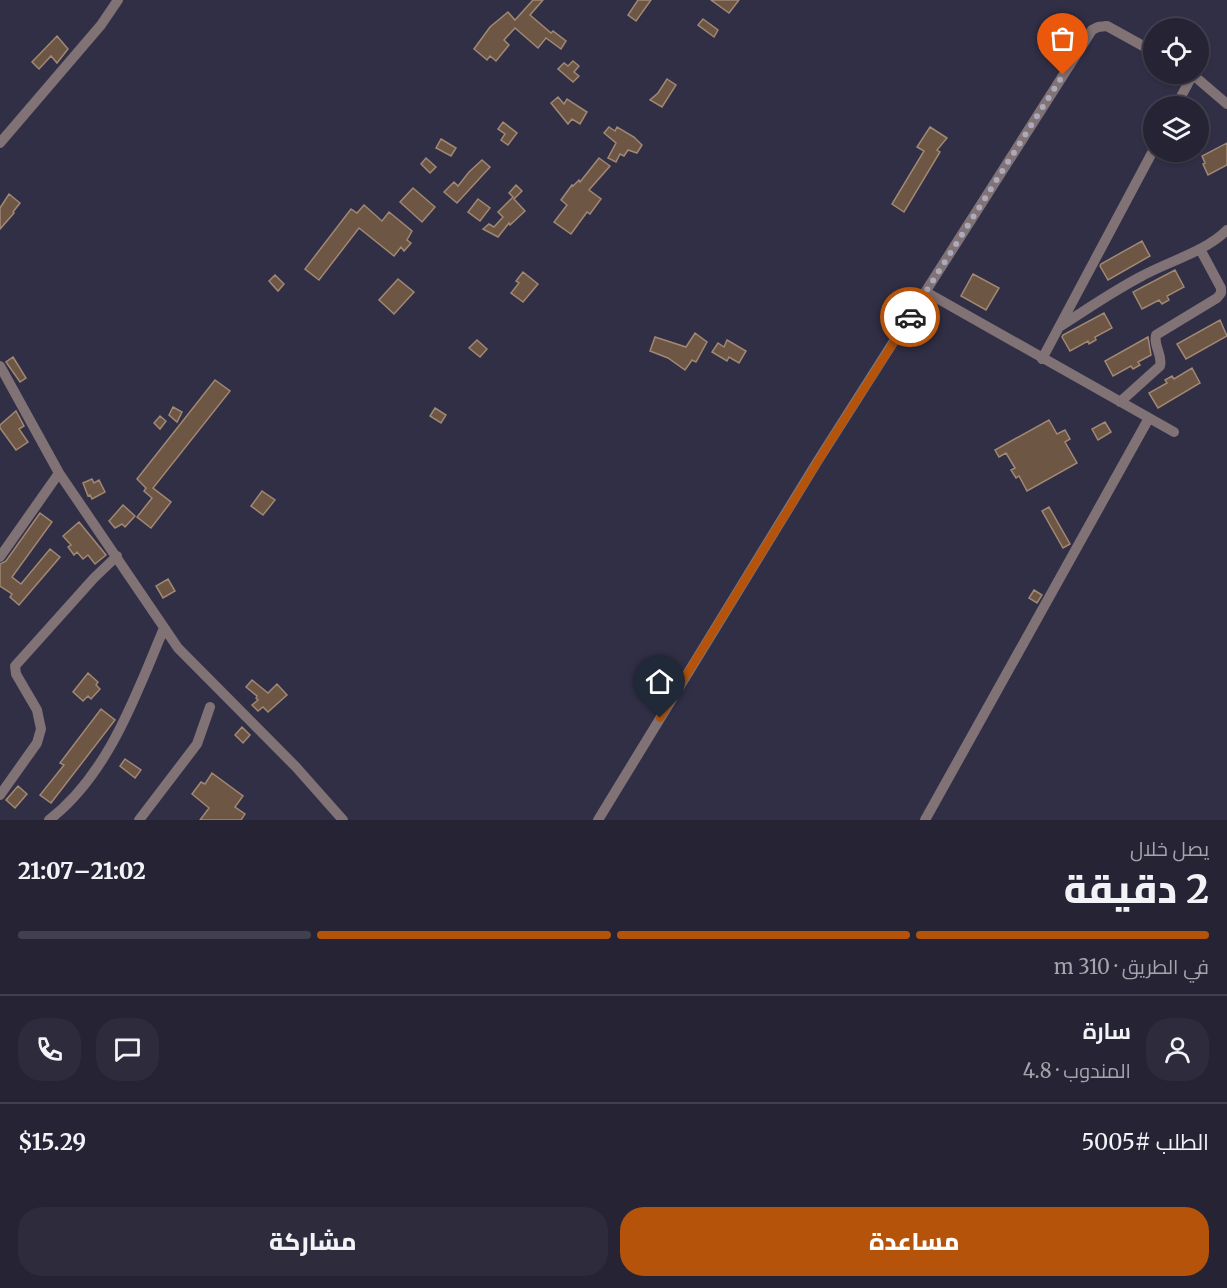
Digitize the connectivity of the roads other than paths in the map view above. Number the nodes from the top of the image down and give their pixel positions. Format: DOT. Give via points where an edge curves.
graph roads {
  1 [pos="118,0"];
  2 [pos="1143,46"];
  3 [pos="1204,84"];
  4 [pos="1227,104"];
  5 [pos="0,143"];
  6 [pos="1147,162"];
  7 [pos="1227,230"];
  8 [pos="1200,249"];
  9 [pos="926,292"];
  10 [pos="1058,327"];
  11 [pos="1042,359"];
  12 [pos="0,366"];
  13 [pos="1120,402"];
  14 [pos="1149,418"];
  15 [pos="1174,432"];
  16 [pos="59,473"];
  17 [pos="117,556"];
  18 [pos="0,557"];
  19 [pos="164,628"];
  20 [pos="210,707"];
  21 [pos="0,795"];
  22 [pos="49,820"];
  23 [pos="139,820"];
  24 [pos="343,820"];
  25 [pos="598,820"];
  26 [pos="925,820"];
  1 -- 5 [label="street"];
  2 -- 9 [label="street" via="1107,26 1092,30"];
  3 -- 4 [label="street"];
  6 -- 10 [label="street"];
  7 -- 8 [label="street"];
  8 -- 10 [label="street" via="1140,276"];
  8 -- 13 [label="street" via="1221,293 1156,335 1160,366"];
  9 -- 11 [label="street"];
  9 -- 25 [label="street"];
  10 -- 11 [label="street"];
  11 -- 13 [label="street"];
  12 -- 16 [label="street"];
  13 -- 14 [label="street"];
  14 -- 15 [label="street"];
  14 -- 26 [label="street"];
  16 -- 17 [label="street"];
  16 -- 18 [label="street"];
  17 -- 19 [label="street"];
  17 -- 21 [label="street" via="15,666 37,710 41,729 38,743"];
  19 -- 22 [label="street" via="116,737 76,797"];
  19 -- 24 [label="street" via="178,648"];
  20 -- 23 [label="street" via="197,744"];
}
